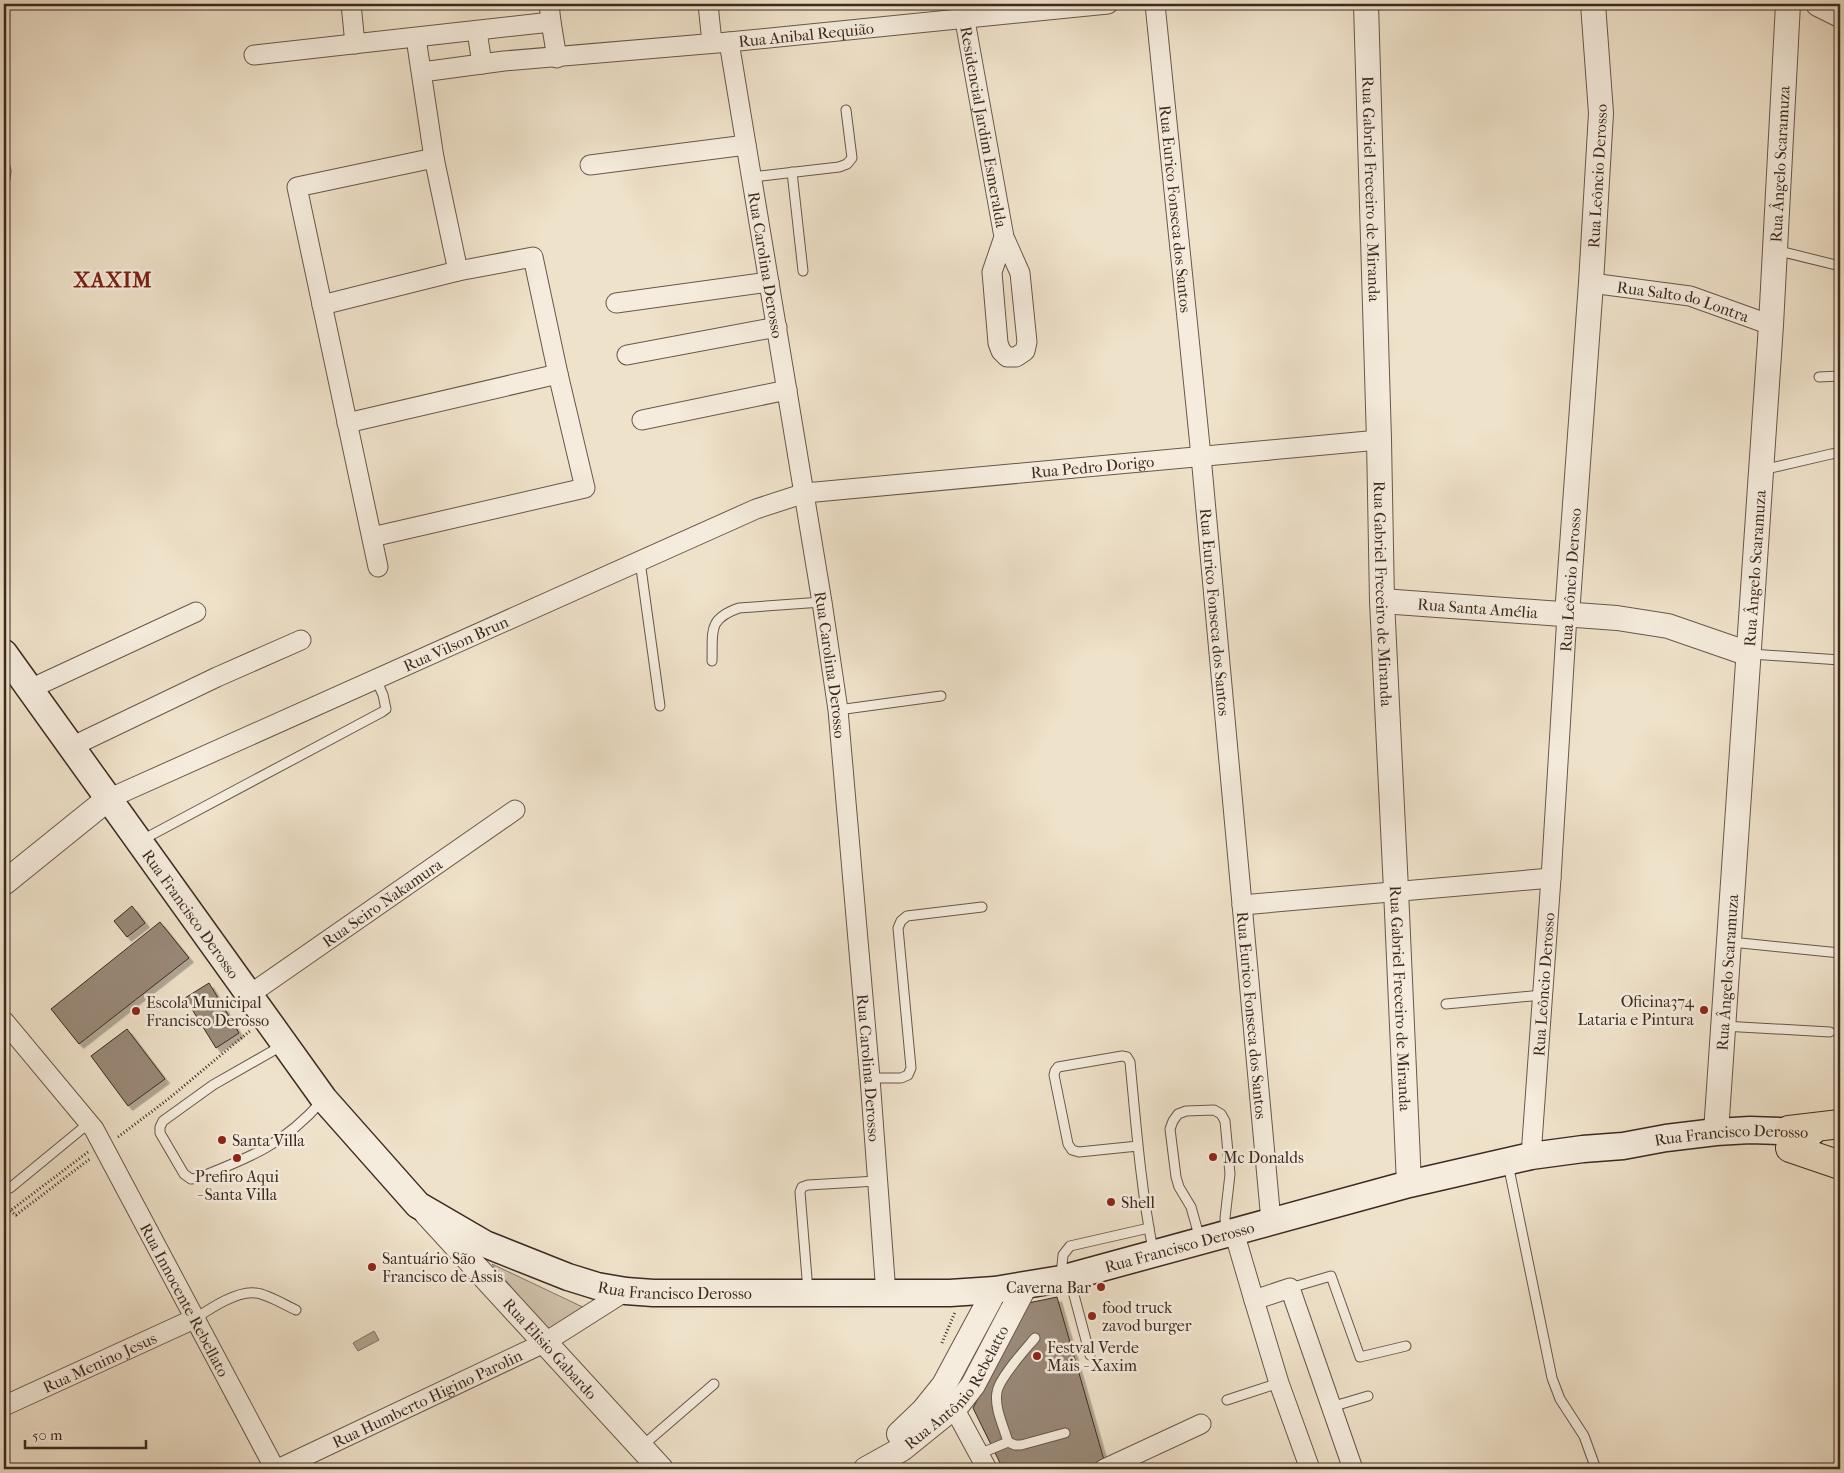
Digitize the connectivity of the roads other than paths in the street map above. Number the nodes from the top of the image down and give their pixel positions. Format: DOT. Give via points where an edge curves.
graph roads {
  1 [pos="350,4"];
  2 [pos="708,4"];
  3 [pos="1108,4"];
  4 [pos="1155,4"];
  5 [pos="1366,4"];
  6 [pos="1593,4"];
  7 [pos="1788,4"];
  8 [pos="1818,4"];
  9 [pos="962,11"];
  10 [pos="550,13"];
  11 [pos="1840,15"];
  12 [pos="477,31"];
  13 [pos="416,38"];
  14 [pos="720,42"];
  15 [pos="355,44"];
  16 [pos="254,55"];
  17 [pos="557,58"];
  18 [pos="482,64"];
  19 [pos="422,72"];
  20 [pos="846,110"];
  21 [pos="746,145"];
  22 [pos="434,158"];
  23 [pos="4,163"];
  24 [pos="590,165"];
  25 [pos="792,172"];
  26 [pos="752,177"];
  27 [pos="4,185"];
  28 [pos="1004,237"];
  29 [pos="1775,250"];
  30 [pos="1840,266"];
  31 [pos="458,271"];
  32 [pos="803,271"];
  33 [pos="769,282"];
  34 [pos="1592,283"];
  35 [pos="616,303"];
  36 [pos="322,305"];
  37 [pos="1772,325"];
  38 [pos="777,327"];
  39 [pos="627,355"];
  40 [pos="558,374"];
  41 [pos="1840,376"];
  42 [pos="1819,377"];
  43 [pos="787,390"];
  44 [pos="642,420"];
  45 [pos="347,423"];
  46 [pos="1379,440"];
  47 [pos="1840,453"];
  48 [pos="1201,456"];
  49 [pos="1762,470"];
  50 [pos="805,493"];
  51 [pos="372,537"];
  52 [pos="640,561"];
  53 [pos="378,567"];
  54 [pos="1382,601"];
  55 [pos="822,602"];
  56 [pos="196,612"];
  57 [pos="1567,615"];
  58 [pos="301,640"];
  59 [pos="4,653"];
  60 [pos="1749,654"];
  61 [pos="1840,660"];
  62 [pos="712,662"];
  63 [pos="376,679"];
  64 [pos="30,689"];
  65 [pos="941,696"];
  66 [pos="660,706"];
  67 [pos="838,710"];
  68 [pos="71,747"];
  69 [pos="108,799"];
  70 [pos="515,810"];
  71 [pos="139,842"];
  72 [pos="1551,878"];
  73 [pos="4,883"];
  74 [pos="1396,890"];
  75 [pos="1242,905"];
  76 [pos="982,907"];
  77 [pos="1728,941"];
  78 [pos="1840,953"];
  79 [pos="250,995"];
  80 [pos="1542,995"];
  81 [pos="1446,1004"];
  82 [pos="4,1021"];
  83 [pos="1722,1026"];
  84 [pos="1830,1032"];
  85 [pos="285,1044"];
  86 [pos="870,1078"];
  87 [pos="324,1099"];
  88 [pos="1840,1124"];
  89 [pos="92,1126"];
  90 [pos="1716,1132"];
  91 [pos="1840,1135"];
  92 [pos="1789,1139"];
  93 [pos="1138,1146"];
  94 [pos="1623,1146"];
  95 [pos="1840,1154"];
  96 [pos="1519,1159"];
  97 [pos="1840,1165"];
  98 [pos="877,1181"];
  99 [pos="1409,1184"];
  100 [pos="10,1188"];
  101 [pos="418,1205"];
  102 [pos="1271,1221"];
  103 [pos="1149,1228"];
  104 [pos="1230,1233"];
  105 [pos="1200,1241"];
  106 [pos="1154,1254"];
  107 [pos="1065,1278"];
  108 [pos="1025,1286"];
  109 [pos="1290,1288"];
  110 [pos="995,1290"];
  111 [pos="626,1291"];
  112 [pos="809,1294"];
  113 [pos="886,1294"];
  114 [pos="1254,1300"];
  115 [pos="296,1310"];
  116 [pos="196,1318"];
  117 [pos="1035,1338"];
  118 [pos="544,1343"];
  119 [pos="1406,1346"];
  120 [pos="1090,1355"];
  121 [pos="1280,1383"];
  122 [pos="714,1384"];
  123 [pos="1368,1396"];
  124 [pos="1227,1400"];
  125 [pos="946,1401"];
  126 [pos="4,1406"];
  127 [pos="1331,1407"];
  128 [pos="1201,1424"];
  129 [pos="1065,1432"];
  130 [pos="1008,1442"];
  131 [pos="641,1448"];
  132 [pos="983,1462"];
  133 [pos="277,1469"];
  134 [pos="661,1469"];
  135 [pos="858,1469"];
  136 [pos="866,1469"];
  137 [pos="1104,1469"];
  138 [pos="1310,1469"];
  139 [pos="1353,1469"];
  140 [pos="1596,1469"];
  1 -- 15 [label="street"];
  2 -- 14 [label="street, Rua Carolina Derosso"];
  3 -- 9 [label="street, Rua Anibal Requião"];
  4 -- 48 [label="street, Rua Eurico Fonseca dos Santos"];
  5 -- 46 [label="street, Rua Gabriel Freceiro de Miranda"];
  6 -- 34 [label="street, Rua Leôncio Derosso" via="1601,113"];
  7 -- 29 [label="street, Rua Ângelo Scaramuza"];
  8 -- 11 [label="street"];
  9 -- 14 [label="street, Rua Anibal Requião"];
  9 -- 28 [label="street, Residencial Jardim Esmeralda"];
  10 -- 12 [label="street"];
  10 -- 17 [label="street"];
  12 -- 13 [label="street"];
  12 -- 18 [label="street"];
  13 -- 15 [label="street"];
  13 -- 19 [label="street"];
  14 -- 17 [label="street, Rua Anibal Requião"];
  14 -- 21 [label="street, Rua Carolina Derosso"];
  15 -- 16 [label="street"];
  17 -- 18 [label="street, Rua Anibal Requião"];
  18 -- 19 [label="street, Rua Anibal Requião"];
  19 -- 22 [label="street"];
  20 -- 25 [label="lane" via="852,158 847,164"];
  21 -- 24 [label="street"];
  21 -- 26 [label="street, Rua Carolina Derosso"];
  22 -- 31 [label="street"];
  22 -- 36 [label="street" via="297,187"];
  23 -- 27 [label="lane"];
  25 -- 26 [label="lane"];
  25 -- 32 [label="lane"];
  26 -- 33 [label="street, Rua Carolina Derosso"];
  28 -- 28 [label="street, Residencial Jardim Esmeralda" via="992,272 998,343 1007,356 1016,357 1025,351 1027,342 1020,273"];
  29 -- 30 [label="lane"];
  29 -- 37 [label="street, Rua Ângelo Scaramuza"];
  31 -- 36 [label="street"];
  31 -- 40 [label="street" via="532,257"];
  33 -- 35 [label="street"];
  33 -- 38 [label="street, Rua Carolina Derosso"];
  34 -- 37 [label="street, Rua Salto do Lontra" via="1690,296"];
  34 -- 57 [label="street, Rua Leôncio Derosso"];
  36 -- 45 [label="street"];
  37 -- 49 [label="street, Rua Ângelo Scaramuza"];
  38 -- 39 [label="street"];
  38 -- 43 [label="street, Rua Carolina Derosso"];
  40 -- 45 [label="street"];
  40 -- 51 [label="street" via="585,488"];
  41 -- 42 [label="lane"];
  43 -- 44 [label="street"];
  43 -- 50 [label="street, Rua Carolina Derosso"];
  45 -- 51 [label="street"];
  46 -- 48 [label="street, Rua Pedro Dorigo"];
  46 -- 54 [label="street, Rua Gabriel Freceiro de Miranda"];
  47 -- 49 [label="lane"];
  48 -- 50 [label="street, Rua Pedro Dorigo"];
  48 -- 75 [label="street, Rua Eurico Fonseca dos Santos"];
  49 -- 60 [label="street, Rua Ângelo Scaramuza"];
  50 -- 52 [label="street, Rua Vilson Brun" via="756,508"];
  50 -- 55 [label="street, Rua Carolina Derosso"];
  51 -- 53 [label="street"];
  52 -- 63 [label="street, Rua Vilson Brun"];
  52 -- 66 [label="lane"];
  54 -- 57 [label="street, Rua Santa Amélia"];
  54 -- 74 [label="street, Rua Gabriel Freceiro de Miranda"];
  55 -- 62 [label="lane" via="739,608 729,612 716,622 713,629"];
  55 -- 67 [label="street, Rua Carolina Derosso"];
  56 -- 64 [label="street"];
  57 -- 60 [label="street, Rua Santa Amélia" via="1668,626"];
  57 -- 72 [label="street, Rua Leôncio Derosso"];
  58 -- 68 [label="street"];
  59 -- 64 [label="main road, Rua Francisco Derosso"];
  60 -- 61 [label="lane"];
  60 -- 77 [label="street, Rua Ângelo Scaramuza"];
  63 -- 69 [label="street, Rua Vilson Brun"];
  63 -- 71 [label="lane" via="386,704 382,712"];
  64 -- 68 [label="main road, Rua Francisco Derosso"];
  65 -- 67 [label="lane"];
  67 -- 86 [label="street, Rua Carolina Derosso"];
  68 -- 69 [label="main road, Rua Francisco Derosso"];
  69 -- 71 [label="main road, Rua Francisco Derosso"];
  69 -- 73 [label="street"];
  70 -- 79 [label="street, Rua Seiro Nakamura"];
  71 -- 79 [label="main road, Rua Francisco Derosso"];
  72 -- 74 [label="street"];
  72 -- 80 [label="street, Rua Leôncio Derosso"];
  74 -- 75 [label="street"];
  74 -- 99 [label="street, Rua Gabriel Freceiro de Miranda"];
  75 -- 102 [label="street, Rua Eurico Fonseca dos Santos"];
  76 -- 86 [label="lane" via="907,916 901,921 898,928 911,1068 908,1075 901,1078"];
  77 -- 78 [label="lane"];
  77 -- 83 [label="street, Rua Ângelo Scaramuza"];
  79 -- 85 [label="main road, Rua Francisco Derosso"];
  80 -- 81 [label="lane"];
  80 -- 96 [label="street, Rua Leôncio Derosso"];
  82 -- 89 [label="street, Rua Innocente Rebellato"];
  83 -- 84 [label="lane"];
  83 -- 90 [label="street, Rua Ângelo Scaramuza"];
  85 -- 87 [label="main road, Rua Francisco Derosso"];
  85 -- 87 [label="lane" via="213,1085 163,1121 160,1134 184,1174 198,1178 256,1155 305,1121"];
  86 -- 98 [label="street, Rua Carolina Derosso"];
  87 -- 101 [label="main road, Rua Francisco Derosso"];
  88 -- 92 [label="highway"];
  89 -- 100 [label="lane"];
  89 -- 116 [label="street, Rua Innocente Rebellato"];
  90 -- 92 [label="main road, Rua Francisco Derosso"];
  90 -- 94 [label="main road, Rua Francisco Derosso"];
  91 -- 92 [label="main road, Rua Francisco Derosso"];
  92 -- 94 [label="main road, Rua Francisco Derosso" via="1751,1146 1668,1149"];
  92 -- 95 [label="main road, Rua Francisco Derosso"];
  92 -- 97 [label="highway"];
  93 -- 93 [label="lane" via="1072,1150 1054,1075 1058,1067 1128,1057"];
  93 -- 103 [label="lane"];
  94 -- 96 [label="main road, Rua Francisco Derosso"];
  96 -- 99 [label="main road, Rua Francisco Derosso"];
  96 -- 140 [label="lane" via="1552,1378 1560,1399 1584,1436"];
  98 -- 112 [label="lane" via="802,1187"];
  98 -- 113 [label="street, Rua Carolina Derosso"];
  99 -- 102 [label="main road, Rua Francisco Derosso"];
  101 -- 111 [label="main road, Rua Francisco Derosso" via="485,1244 568,1277"];
  101 -- 118 [label="street, Rua Elisio Gabardo"];
  102 -- 104 [label="main road, Rua Francisco Derosso"];
  103 -- 106 [label="lane"];
  103 -- 107 [label="lane" via="1070,1246 1063,1255"];
  104 -- 105 [label="main road, Rua Francisco Derosso"];
  104 -- 105 [label="lane" via="1225,1218 1230,1174 1225,1121 1214,1110 1186,1111 1178,1114 1170,1129 1176,1177 1191,1207"];
  104 -- 114 [label="street"];
  105 -- 106 [label="main road, Rua Francisco Derosso"];
  106 -- 107 [label="main road, Rua Francisco Derosso"];
  107 -- 108 [label="main road, Rua Francisco Derosso"];
  107 -- 120 [label="lane"];
  108 -- 110 [label="main road, Rua Francisco Derosso"];
  108 -- 125 [label="street, Rua Antônio Rebelatto" via="973,1385"];
  109 -- 114 [label="street"];
  109 -- 119 [label="lane" via="1331,1276 1360,1357"];
  109 -- 127 [label="street"];
  110 -- 113 [label="main road, Rua Francisco Derosso"];
  110 -- 125 [label="street, Rua Antônio Rebelatto" via="948,1377"];
  111 -- 112 [label="main road, Rua Francisco Derosso"];
  111 -- 118 [label="street, Rua Humberto Higino Parolin"];
  112 -- 113 [label="main road, Rua Francisco Derosso"];
  114 -- 121 [label="street"];
  115 -- 116 [label="lane" via="258,1292 219,1304"];
  116 -- 126 [label="street, Rua Menino Jesus"];
  116 -- 133 [label="street, Rua Innocente Rebellato"];
  117 -- 130 [label="lane" via="997,1392 997,1405"];
  118 -- 131 [label="street, Rua Elisio Gabardo"];
  118 -- 133 [label="street, Rua Humberto Higino Parolin"];
  121 -- 124 [label="lane"];
  121 -- 138 [label="street"];
  122 -- 131 [label="lane"];
  123 -- 127 [label="lane"];
  125 -- 132 [label="street"];
  125 -- 135 [label="street, Rua Antônio Rebelatto"];
  125 -- 136 [label="street, Rua Antônio Rebelatto" via="902,1449"];
  127 -- 139 [label="street"];
  128 -- 137 [label="street"];
  129 -- 130 [label="lane" via="1021,1445"];
  130 -- 132 [label="lane"];
  131 -- 134 [label="street, Rua Elisio Gabardo"];
}
